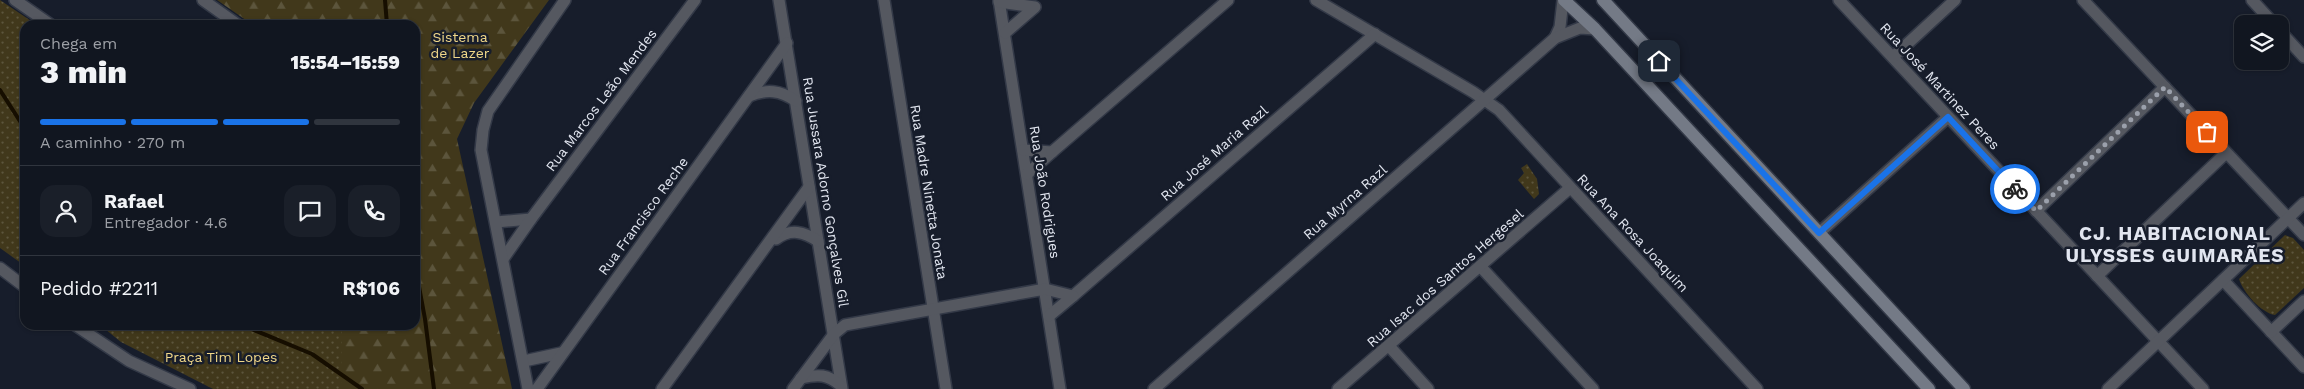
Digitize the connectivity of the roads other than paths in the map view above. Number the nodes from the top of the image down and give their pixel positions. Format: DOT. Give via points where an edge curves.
graph roads {
  1 [pos="15,0"];
  2 [pos="203,0"];
  3 [pos="565,0"];
  4 [pos="695,0"];
  5 [pos="779,0"];
  6 [pos="884,0"];
  7 [pos="1228,0"];
  8 [pos="1316,0"];
  9 [pos="1564,0"];
  10 [pos="1839,0"];
  11 [pos="1955,0"];
  12 [pos="2082,0"];
  13 [pos="2252,0"];
  14 [pos="999,1"];
  15 [pos="1609,2"];
  16 [pos="1039,3"];
  17 [pos="2266,15"];
  18 [pos="44,20"];
  19 [pos="231,20"];
  20 [pos="1595,29"];
  21 [pos="1005,33"];
  22 [pos="1375,34"];
  23 [pos="1555,38"];
  24 [pos="2289,40"];
  25 [pos="787,44"];
  26 [pos="2304,56"];
  27 [pos="1893,57"];
  28 [pos="2165,87"];
  29 [pos="749,96"];
  30 [pos="1485,100"];
  31 [pos="796,101"];
  32 [pos="1948,117"];
  33 [pos="1023,150"];
  34 [pos="1052,152"];
  35 [pos="2226,153"];
  36 [pos="1027,174"];
  37 [pos="809,187"];
  38 [pos="1570,188"];
  39 [pos="2304,203"];
  40 [pos="2036,211"];
  41 [pos="2288,218"];
  42 [pos="531,219"];
  43 [pos="496,222"];
  44 [pos="1819,233"];
  45 [pos="2304,235"];
  46 [pos="818,241"];
  47 [pos="770,243"];
  48 [pos="503,259"];
  49 [pos="1480,266"];
  50 [pos="0,268"];
  51 [pos="2097,276"];
  52 [pos="2223,280"];
  53 [pos="20,283"];
  54 [pos="1045,288"];
  55 [pos="1073,296"];
  56 [pos="2304,301"];
  57 [pos="932,308"];
  58 [pos="1049,316"];
  59 [pos="83,330"];
  60 [pos="2271,332"];
  61 [pos="834,334"];
  62 [pos="2158,341"];
  63 [pos="1389,346"];
  64 [pos="561,353"];
  65 [pos="524,361"];
  66 [pos="2304,367"];
  67 [pos="801,378"];
  68 [pos="842,387"];
  69 [pos="190,389"];
  70 [pos="528,389"];
  71 [pos="537,389"];
  72 [pos="662,389"];
  73 [pos="793,389"];
  74 [pos="946,389"];
  75 [pos="1060,389"];
  76 [pos="1154,389"];
  77 [pos="1338,389"];
  78 [pos="1428,389"];
  79 [pos="1593,389"];
  80 [pos="1757,389"];
  81 [pos="1929,389"];
  82 [pos="1964,389"];
  83 [pos="2108,389"];
  84 [pos="2203,389"];
  1 -- 18 [label="street"];
  2 -- 19 [label="street"];
  3 -- 43 [label="street" via="488,111 481,150"];
  4 -- 42 [label="street, Rua Marcos Leão Mendes"];
  5 -- 25 [label="street, Rua Jussara Adorno Gonçalves Gil"];
  6 -- 57 [label="street, Rua Madre Ninetta Jonata"];
  7 -- 34 [label="street"];
  8 -- 22 [label="street, Rua Ana Rosa Joaquim"];
  9 -- 20 [label="main road"];
  9 -- 23 [label="street"];
  10 -- 27 [label="street, Rua José Martinez Peres"];
  11 -- 27 [label="street"];
  12 -- 28 [label="street"];
  13 -- 17 [label="street"];
  14 -- 16 [label="street"];
  14 -- 21 [label="street, Rua João Rodrigues"];
  15 -- 44 [label="main road"];
  16 -- 21 [label="street"];
  20 -- 23 [label="street, Rua Myrna Razl" via="1580,28"];
  20 -- 81 [label="main road"];
  21 -- 33 [label="street, Rua João Rodrigues"];
  22 -- 30 [label="street, Rua Ana Rosa Joaquim"];
  22 -- 55 [label="street, Rua José Maria Razl"];
  23 -- 30 [label="street, Rua Myrna Razl"];
  24 -- 26 [label="street"];
  25 -- 29 [label="street, Rua Francisco Reche"];
  25 -- 31 [label="street, Rua Jussara Adorno Gonçalves Gil"];
  27 -- 32 [label="street, Rua José Martinez Peres"];
  28 -- 35 [label="street"];
  28 -- 40 [label="street"];
  29 -- 31 [label="street" via="764,90 784,93"];
  29 -- 64 [label="street, Rua Francisco Reche"];
  30 -- 38 [label="street, Rua Ana Rosa Joaquim" via="1499,110"];
  30 -- 76 [label="street, Rua Myrna Razl"];
  31 -- 37 [label="street, Rua Jussara Adorno Gonçalves Gil"];
  32 -- 40 [label="street, Rua José Martinez Peres"];
  32 -- 44 [label="street"];
  33 -- 34 [label="street"];
  33 -- 36 [label="street, Rua João Rodrigues"];
  34 -- 36 [label="street"];
  35 -- 41 [label="street"];
  35 -- 51 [label="street"];
  36 -- 54 [label="street, Rua João Rodrigues"];
  37 -- 46 [label="street, Rua Jussara Adorno Gonçalves Gil"];
  37 -- 47 [label="street"];
  38 -- 49 [label="street, Rua Isac dos Santos Hergesel"];
  38 -- 80 [label="street, Rua Ana Rosa Joaquim"];
  39 -- 41 [label="street"];
  40 -- 51 [label="street, Rua José Martinez Peres"];
  41 -- 45 [label="street"];
  41 -- 52 [label="street"];
  42 -- 43 [label="street"];
  42 -- 48 [label="street, Rua Marcos Leão Mendes"];
  43 -- 48 [label="street"];
  44 -- 82 [label="main road"];
  46 -- 47 [label="street" via="796,232 783,234"];
  46 -- 61 [label="street, Rua Jussara Adorno Gonçalves Gil"];
  47 -- 72 [label="street"];
  48 -- 65 [label="street"];
  49 -- 63 [label="street, Rua Isac dos Santos Hergesel"];
  49 -- 79 [label="street"];
  50 -- 53 [label="street"];
  51 -- 62 [label="street, Rua José Martinez Peres"];
  52 -- 60 [label="street"];
  52 -- 62 [label="street"];
  54 -- 55 [label="street"];
  54 -- 57 [label="street"];
  54 -- 58 [label="street, Rua João Rodrigues"];
  55 -- 58 [label="street, Rua José Maria Razl"];
  56 -- 60 [label="street"];
  57 -- 61 [label="street" via="845,325"];
  57 -- 74 [label="street, Rua Madre Ninetta Jonata"];
  58 -- 75 [label="street, Rua João Rodrigues"];
  59 -- 69 [label="street" via="129,361"];
  60 -- 66 [label="street"];
  61 -- 67 [label="street"];
  61 -- 68 [label="street, Rua Jussara Adorno Gonçalves Gil"];
  62 -- 83 [label="street"];
  62 -- 84 [label="street, Rua José Martinez Peres"];
  63 -- 77 [label="street, Rua Isac dos Santos Hergesel"];
  63 -- 78 [label="street"];
  64 -- 65 [label="street"];
  64 -- 71 [label="street, Rua Francisco Reche"];
  65 -- 70 [label="street"];
  67 -- 68 [label="street" via="824,375"];
  67 -- 73 [label="street"];
}
